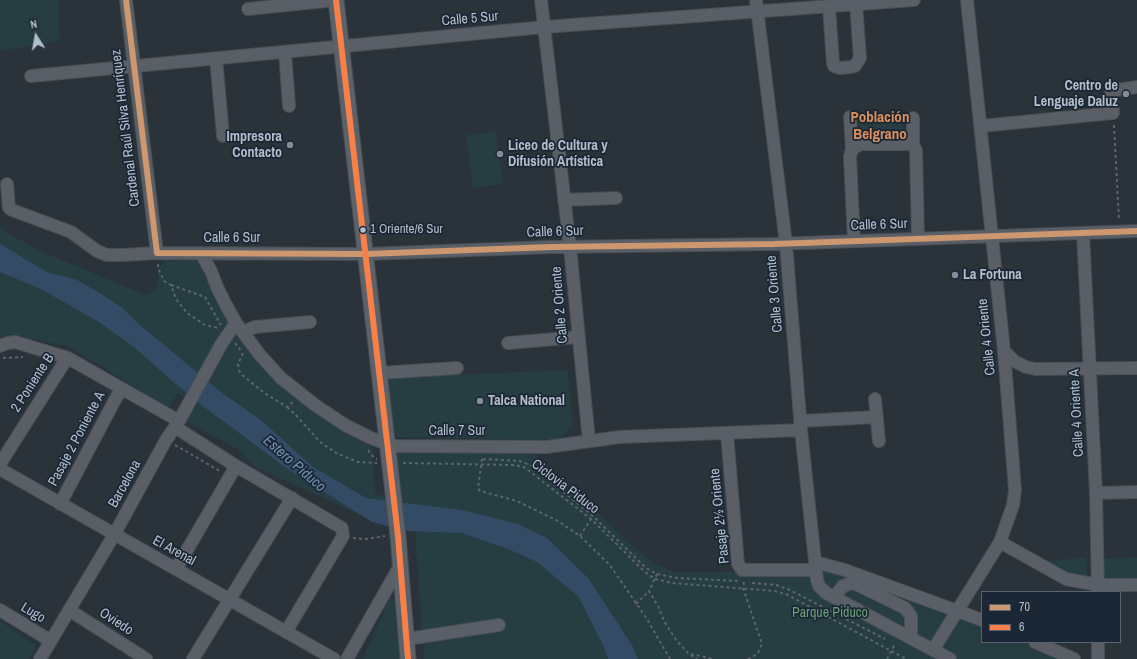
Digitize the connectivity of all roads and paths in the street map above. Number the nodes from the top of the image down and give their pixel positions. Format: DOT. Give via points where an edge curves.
graph roads {
  1 [pos="126,0"];
  2 [pos="336,0"];
  3 [pos="541,0"];
  4 [pos="914,0"];
  5 [pos="967,0"];
  6 [pos="856,4"];
  7 [pos="757,6"];
  8 [pos="829,6"];
  9 [pos="248,9"];
  10 [pos="544,27"];
  11 [pos="342,46"];
  12 [pos="285,52"];
  13 [pos="216,58"];
  14 [pos="134,66"];
  15 [pos="30,76"];
  16 [pos="1137,87"];
  17 [pos="289,106"];
  18 [pos="1113,114"];
  19 [pos="850,117"];
  20 [pos="913,118"];
  21 [pos="981,126"];
  22 [pos="223,136"];
  23 [pos="913,145"];
  24 [pos="852,149"];
  25 [pos="8,184"];
  26 [pos="616,198"];
  27 [pos="564,200"];
  28 [pos="1137,231"];
  29 [pos="1119,232"];
  30 [pos="1083,233"];
  31 [pos="992,236"];
  32 [pos="918,239"];
  33 [pos="854,241"];
  34 [pos="786,244"];
  35 [pos="570,247"];
  36 [pos="157,253"];
  37 [pos="201,253"];
  38 [pos="366,254"];
  39 [pos="171,285"];
  40 [pos="310,322"];
  41 [pos="239,328"];
  42 [pos="224,335"];
  43 [pos="578,337"];
  44 [pos="508,343"];
  45 [pos="0,346"];
  46 [pos="1004,351"];
  47 [pos="243,353"];
  48 [pos="68,358"];
  49 [pos="248,359"];
  50 [pos="457,368"];
  51 [pos="1137,368"];
  52 [pos="1090,369"];
  53 [pos="379,372"];
  54 [pos="123,389"];
  55 [pos="875,398"];
  56 [pos="293,402"];
  57 [pos="287,407"];
  58 [pos="876,417"];
  59 [pos="180,420"];
  60 [pos="801,426"];
  61 [pos="727,434"];
  62 [pos="589,441"];
  63 [pos="879,441"];
  64 [pos="387,444"];
  65 [pos="364,445"];
  66 [pos="475,459"];
  67 [pos="482,459"];
  68 [pos="384,461"];
  69 [pos="0,464"];
  70 [pos="481,464"];
  71 [pos="236,466"];
  72 [pos="0,469"];
  73 [pos="1137,492"];
  74 [pos="1096,493"];
  75 [pos="292,498"];
  76 [pos="60,504"];
  77 [pos="594,517"];
  78 [pos="591,519"];
  79 [pos="114,535"];
  80 [pos="393,536"];
  81 [pos="580,536"];
  82 [pos="367,539"];
  83 [pos="1000,542"];
  84 [pos="401,564"];
  85 [pos="815,566"];
  86 [pos="176,569"];
  87 [pos="657,574"];
  88 [pos="655,579"];
  89 [pos="744,582"];
  90 [pos="1137,585"];
  91 [pos="743,588"];
  92 [pos="1098,588"];
  93 [pos="649,591"];
  94 [pos="834,597"];
  95 [pos="231,600"];
  96 [pos="636,604"];
  97 [pos="0,610"];
  98 [pos="69,610"];
  99 [pos="958,611"];
  100 [pos="981,620"];
  101 [pos="499,624"];
  102 [pos="286,632"];
  103 [pos="911,638"];
  104 [pos="407,639"];
  105 [pos="888,640"];
  106 [pos="51,641"];
  107 [pos="1037,643"];
  108 [pos="1098,643"];
  109 [pos="895,644"];
  110 [pos="933,650"];
  111 [pos="891,651"];
  112 [pos="688,654"];
  113 [pos="40,659"];
  114 [pos="146,659"];
  115 [pos="193,659"];
  116 [pos="334,659"];
  117 [pos="348,659"];
  118 [pos="408,659"];
  119 [pos="670,659"];
  120 [pos="697,659"];
  121 [pos="713,659"];
  122 [pos="747,659"];
  123 [pos="886,659"];
  124 [pos="906,659"];
  125 [pos="950,659"];
  126 [pos="1074,659"];
  127 [pos="1098,659"];
  1 -- 14 [label="street, Cardenal Raúl Silva Henríquez"];
  2 -- 9 [label="street"];
  2 -- 11 [label="main road"];
  3 -- 10 [label="street, Calle 2 Oriente"];
  4 -- 6 [label="street, Calle 5 Sur"];
  5 -- 21 [label="street, Calle 4 Oriente"];
  6 -- 8 [label="street, Calle 5 Sur"];
  6 -- 8 [label="street" via="860,58 855,66 840,68 833,63"];
  7 -- 8 [label="street, Calle 5 Sur"];
  7 -- 10 [label="street, Calle 5 Sur"];
  7 -- 34 [label="street, Calle 3 Oriente"];
  10 -- 11 [label="street, Calle 5 Sur"];
  10 -- 27 [label="street, Calle 2 Oriente"];
  11 -- 12 [label="street, Calle 5 Sur"];
  11 -- 38 [label="main road"];
  12 -- 13 [label="street, Calle 5 Sur"];
  12 -- 17 [label="street"];
  13 -- 14 [label="street, Calle 5 Sur"];
  13 -- 22 [label="street"];
  14 -- 15 [label="street, Calle 5 Sur"];
  14 -- 36 [label="street, Cardenal Raúl Silva Henríquez"];
  16 -- 18 [label="street" via="1111,91"];
  18 -- 21 [label="street"];
  18 -- 29 [label="path"];
  19 -- 24 [label="street"];
  20 -- 23 [label="street"];
  21 -- 31 [label="street, Calle 4 Oriente"];
  23 -- 24 [label="street" via="861,144"];
  23 -- 32 [label="street" via="916,150"];
  24 -- 33 [label="street" via="850,157"];
  25 -- 36 [label="street, Calle 6 Sur" via="9,208 71,232 97,251 122,256"];
  26 -- 27 [label="street"];
  27 -- 35 [label="street, Calle 2 Oriente"];
  28 -- 29 [label="street, Calle 6 Sur"];
  29 -- 30 [label="street, Calle 6 Sur"];
  30 -- 31 [label="street, Calle 6 Sur"];
  30 -- 52 [label="street, Calle 4 Oriente A"];
  31 -- 32 [label="street, Calle 6 Sur"];
  31 -- 46 [label="street, Calle 4 Oriente"];
  32 -- 33 [label="street, Calle 6 Sur"];
  33 -- 34 [label="street, Calle 6 Sur"];
  34 -- 35 [label="street, Calle 6 Sur"];
  34 -- 60 [label="street, Calle 3 Oriente"];
  35 -- 38 [label="street, Calle 6 Sur"];
  35 -- 43 [label="street, Calle 2 Oriente"];
  36 -- 37 [label="street, Calle 6 Sur"];
  36 -- 39 [label="path" via="158,268 164,281"];
  37 -- 38 [label="street, Calle 6 Sur"];
  37 -- 41 [label="street, Calle 7 Sur"];
  38 -- 53 [label="main road"];
  39 -- 42 [label="path" via="176,299 187,313"];
  39 -- 42 [label="path" via="205,297"];
  40 -- 41 [label="street"];
  41 -- 42 [label="street, Barcelona"];
  41 -- 64 [label="street, Calle 7 Sur" via="281,378 315,405 345,425"];
  42 -- 47 [label="path"];
  42 -- 59 [label="street, Barcelona"];
  43 -- 44 [label="street"];
  43 -- 62 [label="street, Calle 2 Oriente"];
  45 -- 48 [label="street, 2 Poniente B" via="15,342"];
  46 -- 52 [label="street" via="1014,361 1026,367 1046,370"];
  46 -- 83 [label="street, Calle 4 Oriente" via="1015,490 1013,505"];
  47 -- 49 [label="path"];
  47 -- 57 [label="path, Ciclovia Piduco" via="238,364 241,374"];
  48 -- 54 [label="street, Pasaje 2 Poniente A"];
  48 -- 69 [label="street, 2 Poniente B"];
  50 -- 53 [label="street"];
  51 -- 52 [label="street"];
  52 -- 74 [label="street, Calle 4 Oriente A"];
  53 -- 64 [label="main road"];
  54 -- 59 [label="street, Pasaje 2 Poniente A"];
  54 -- 76 [label="street, Pasaje 2 Poniente A"];
  55 -- 58 [label="street"];
  56 -- 57 [label="path"];
  57 -- 68 [label="path, Ciclovia Piduco" via="320,442 336,453 358,462"];
  58 -- 60 [label="street, Calle 7 Sur"];
  58 -- 63 [label="street"];
  59 -- 71 [label="street, Pasaje 2 Poniente A"];
  59 -- 79 [label="street, Barcelona" via="166,440"];
  60 -- 61 [label="street, Calle 7 Sur"];
  60 -- 85 [label="street, Calle 3 Oriente"];
  61 -- 62 [label="street, Calle 7 Sur" via="620,437"];
  61 -- 85 [label="street, Pasaje 2½ Oriente" via="738,564 742,570"];
  62 -- 64 [label="street, Calle 7 Sur" via="547,447"];
  64 -- 68 [label="main road"];
  65 -- 68 [label="path" via="374,458"];
  66 -- 67 [label="path"];
  67 -- 70 [label="path"];
  67 -- 77 [label="path" via="520,461 532,466"];
  68 -- 70 [label="path, Ciclovia Piduco"];
  68 -- 80 [label="main road" via="392,489"];
  70 -- 78 [label="path, Ciclovia Piduco" via="524,467"];
  70 -- 81 [label="path" via="478,488 480,491 517,501 558,521"];
  71 -- 75 [label="street, Pasaje 2 Poniente A"];
  71 -- 86 [label="street"];
  72 -- 76 [label="street, El Arenal"];
  73 -- 74 [label="street"];
  74 -- 92 [label="street, Calle 4 Oriente A"];
  75 -- 95 [label="street"];
  75 -- 102 [label="street, Pasaje 2 Poniente A" via="342,528 344,532"];
  76 -- 79 [label="street, El Arenal"];
  77 -- 78 [label="path"];
  77 -- 87 [label="path" via="646,568"];
  78 -- 81 [label="path"];
  78 -- 88 [label="path, Ciclovia Piduco" via="644,572"];
  79 -- 86 [label="street, El Arenal"];
  79 -- 98 [label="street, Barcelona"];
  80 -- 82 [label="path"];
  80 -- 84 [label="main road"];
  81 -- 96 [label="path" via="609,564"];
  83 -- 92 [label="street" via="1066,579"];
  83 -- 99 [label="street, Calle 4 Oriente"];
  84 -- 104 [label="main road"];
  84 -- 117 [label="street"];
  85 -- 94 [label="street, Calle 3 Oriente" via="819,586"];
  85 -- 99 [label="street" via="845,570"];
  86 -- 95 [label="street, El Arenal"];
  87 -- 88 [label="path"];
  87 -- 89 [label="path" via="677,578"];
  88 -- 91 [label="path, Ciclovia Piduco" via="672,583"];
  88 -- 93 [label="path"];
  89 -- 91 [label="path"];
  89 -- 105 [label="path" via="790,590"];
  90 -- 92 [label="street"];
  91 -- 111 [label="path, Ciclovia Piduco" via="786,594"];
  91 -- 122 [label="path" via="762,644 758,654"];
  93 -- 96 [label="path"];
  93 -- 112 [label="path" via="664,621"];
  94 -- 103 [label="street"];
  94 -- 103 [label="street" via="843,586 852,583 905,608 911,616"];
  95 -- 102 [label="street, El Arenal"];
  95 -- 115 [label="street"];
  96 -- 119 [label="path"];
  97 -- 106 [label="street, Lugo"];
  98 -- 106 [label="street, Barcelona"];
  98 -- 114 [label="street, Oviedo"];
  99 -- 100 [label="street"];
  99 -- 110 [label="street, Calle 4 Oriente"];
  101 -- 104 [label="street"];
  102 -- 116 [label="street, El Arenal"];
  103 -- 110 [label="street"];
  104 -- 118 [label="main road"];
  106 -- 113 [label="street, Barcelona"];
  107 -- 126 [label="street"];
  108 -- 127 [label="street"];
  109 -- 111 [label="path"];
  110 -- 125 [label="street"];
  111 -- 123 [label="path"];
  111 -- 124 [label="path, Ciclovia Piduco"];
  112 -- 120 [label="path"];
  112 -- 121 [label="path"];
}
